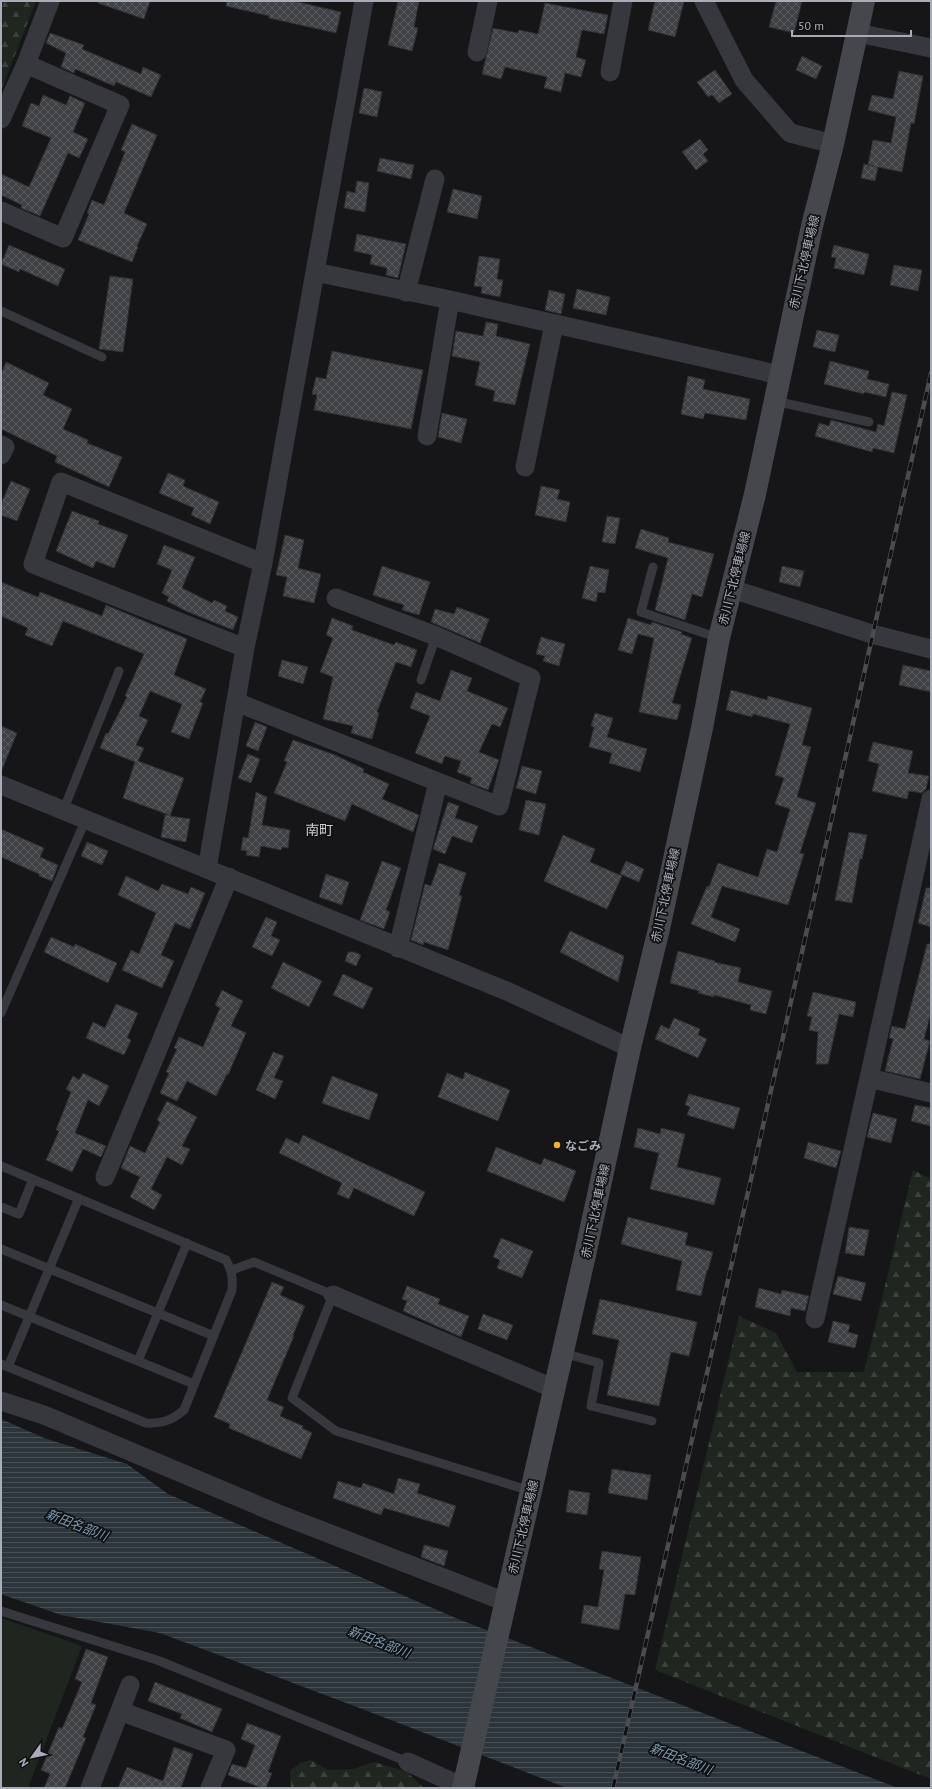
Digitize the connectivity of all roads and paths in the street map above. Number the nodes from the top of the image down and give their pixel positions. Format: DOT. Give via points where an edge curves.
graph roads {
  1 [pos="50,1"];
  2 [pos="364,1"];
  3 [pos="488,1"];
  4 [pos="623,1"];
  5 [pos="704,1"];
  6 [pos="864,1"];
  7 [pos="857,33"];
  8 [pos="931,48"];
  9 [pos="477,52"];
  10 [pos="26,64"];
  11 [pos="610,72"];
  12 [pos="1,119"];
  13 [pos="833,144"];
  14 [pos="434,179"];
  15 [pos="1,211"];
  16 [pos="315,272"];
  17 [pos="406,292"];
  18 [pos="450,300"];
  19 [pos="1,311"];
  20 [pos="554,324"];
  21 [pos="102,357"];
  22 [pos="780,374"];
  23 [pos="775,401"];
  24 [pos="869,422"];
  25 [pos="427,436"];
  26 [pos="1,445"];
  27 [pos="1,455"];
  28 [pos="525,467"];
  29 [pos="263,563"];
  30 [pos="652,567"];
  31 [pos="732,589"];
  32 [pos="336,598"];
  33 [pos="436,636"];
  34 [pos="719,638"];
  35 [pos="245,648"];
  36 [pos="931,649"];
  37 [pos="119,671"];
  38 [pos="421,680"];
  39 [pos="236,702"];
  40 [pos="438,782"];
  41 [pos="1,785"];
  42 [pos="931,799"];
  43 [pos="63,810"];
  44 [pos="86,820"];
  45 [pos="207,868"];
  46 [pos="229,877"];
  47 [pos="398,948"];
  48 [pos="1,1013"];
  49 [pos="630,1048"];
  50 [pos="869,1078"];
  51 [pos="931,1093"];
  52 [pos="1,1166"];
  53 [pos="105,1177"];
  54 [pos="33,1179"];
  55 [pos="79,1198"];
  56 [pos="1,1207"];
  57 [pos="187,1243"];
  58 [pos="1,1249"];
  59 [pos="49,1268"];
  60 [pos="232,1270"];
  61 [pos="333,1294"];
  62 [pos="1,1305"];
  63 [pos="158,1313"];
  64 [pos="29,1316"];
  65 [pos="815,1319"];
  66 [pos="214,1336"];
  67 [pos="563,1353"];
  68 [pos="138,1361"];
  69 [pos="4,1366"];
  70 [pos="194,1384"];
  71 [pos="555,1389"];
  72 [pos="1,1401"];
  73 [pos="652,1421"];
  74 [pos="531,1491"];
  75 [pos="505,1606"];
  76 [pos="1,1610"];
  77 [pos="130,1685"];
  78 [pos="120,1711"];
  79 [pos="408,1762"];
  80 [pos="90,1788"];
  81 [pos="210,1788"];
  82 [pos="463,1788"];
  1 -- 10 [label="street"];
  2 -- 16 [label="street"];
  3 -- 9 [label="street"];
  4 -- 11 [label="street"];
  5 -- 13 [label="street" via="744,80 790,133"];
  6 -- 7 [label="main road, 赤川下北停車場線"];
  7 -- 8 [label="street"];
  7 -- 13 [label="main road, 赤川下北停車場線"];
  10 -- 12 [label="street"];
  10 -- 15 [label="street" via="120,105 63,238"];
  13 -- 22 [label="main road, 赤川下北停車場線" via="812,226"];
  14 -- 17 [label="street"];
  16 -- 17 [label="street"];
  16 -- 29 [label="street"];
  17 -- 18 [label="street"];
  18 -- 20 [label="street"];
  18 -- 25 [label="street"];
  19 -- 21 [label="lane"];
  20 -- 22 [label="street"];
  20 -- 28 [label="street"];
  22 -- 23 [label="main road, 赤川下北停車場線"];
  23 -- 24 [label="lane"];
  23 -- 31 [label="main road, 赤川下北停車場線"];
  26 -- 27 [label="street" via="5,447"];
  29 -- 35 [label="street"];
  29 -- 35 [label="street" via="61,482 33,564"];
  30 -- 34 [label="lane" via="641,612"];
  31 -- 34 [label="main road, 赤川下北停車場線"];
  31 -- 36 [label="street" via="872,634"];
  32 -- 33 [label="street"];
  33 -- 38 [label="lane"];
  33 -- 40 [label="street" via="531,678 499,806"];
  34 -- 49 [label="main road, 赤川下北停車場線" via="659,929"];
  35 -- 39 [label="street"];
  37 -- 43 [label="lane"];
  39 -- 40 [label="street"];
  39 -- 45 [label="street"];
  40 -- 47 [label="street"];
  41 -- 43 [label="street"];
  42 -- 50 [label="street"];
  43 -- 44 [label="street"];
  44 -- 45 [label="street"];
  44 -- 48 [label="lane"];
  45 -- 46 [label="street"];
  46 -- 47 [label="street"];
  46 -- 53 [label="street"];
  47 -- 49 [label="street" via="509,992"];
  49 -- 67 [label="main road, 赤川下北停車場線"];
  50 -- 51 [label="street"];
  50 -- 65 [label="street"];
  52 -- 54 [label="lane"];
  54 -- 55 [label="lane"];
  54 -- 56 [label="lane" via="19,1214"];
  55 -- 57 [label="lane"];
  55 -- 59 [label="lane"];
  57 -- 60 [label="lane" via="226,1260"];
  57 -- 63 [label="lane"];
  58 -- 59 [label="lane"];
  59 -- 63 [label="lane"];
  59 -- 64 [label="lane"];
  60 -- 61 [label="lane" via="254,1262"];
  60 -- 66 [label="lane" via="232,1290"];
  61 -- 71 [label="street"];
  61 -- 74 [label="lane" via="292,1398 336,1431"];
  62 -- 64 [label="lane"];
  63 -- 66 [label="lane"];
  63 -- 68 [label="lane"];
  64 -- 68 [label="lane"];
  64 -- 69 [label="lane"];
  66 -- 70 [label="lane"];
  67 -- 71 [label="main road, 赤川下北停車場線"];
  67 -- 73 [label="lane" via="599,1363 591,1406"];
  68 -- 70 [label="lane"];
  69 -- 70 [label="lane" via="146,1424 157,1424 175,1418 184,1410"];
  71 -- 74 [label="main road, 赤川下北停車場線"];
  72 -- 75 [label="street" via="44,1415"];
  74 -- 75 [label="main road, 赤川下北停車場線"];
  75 -- 82 [label="main road, 赤川下北停車場線"];
  76 -- 79 [label="lane" via="157,1660"];
  77 -- 78 [label="street"];
  78 -- 80 [label="street"];
  78 -- 81 [label="street" via="226,1750"];
  79 -- 82 [label="street"];
}
